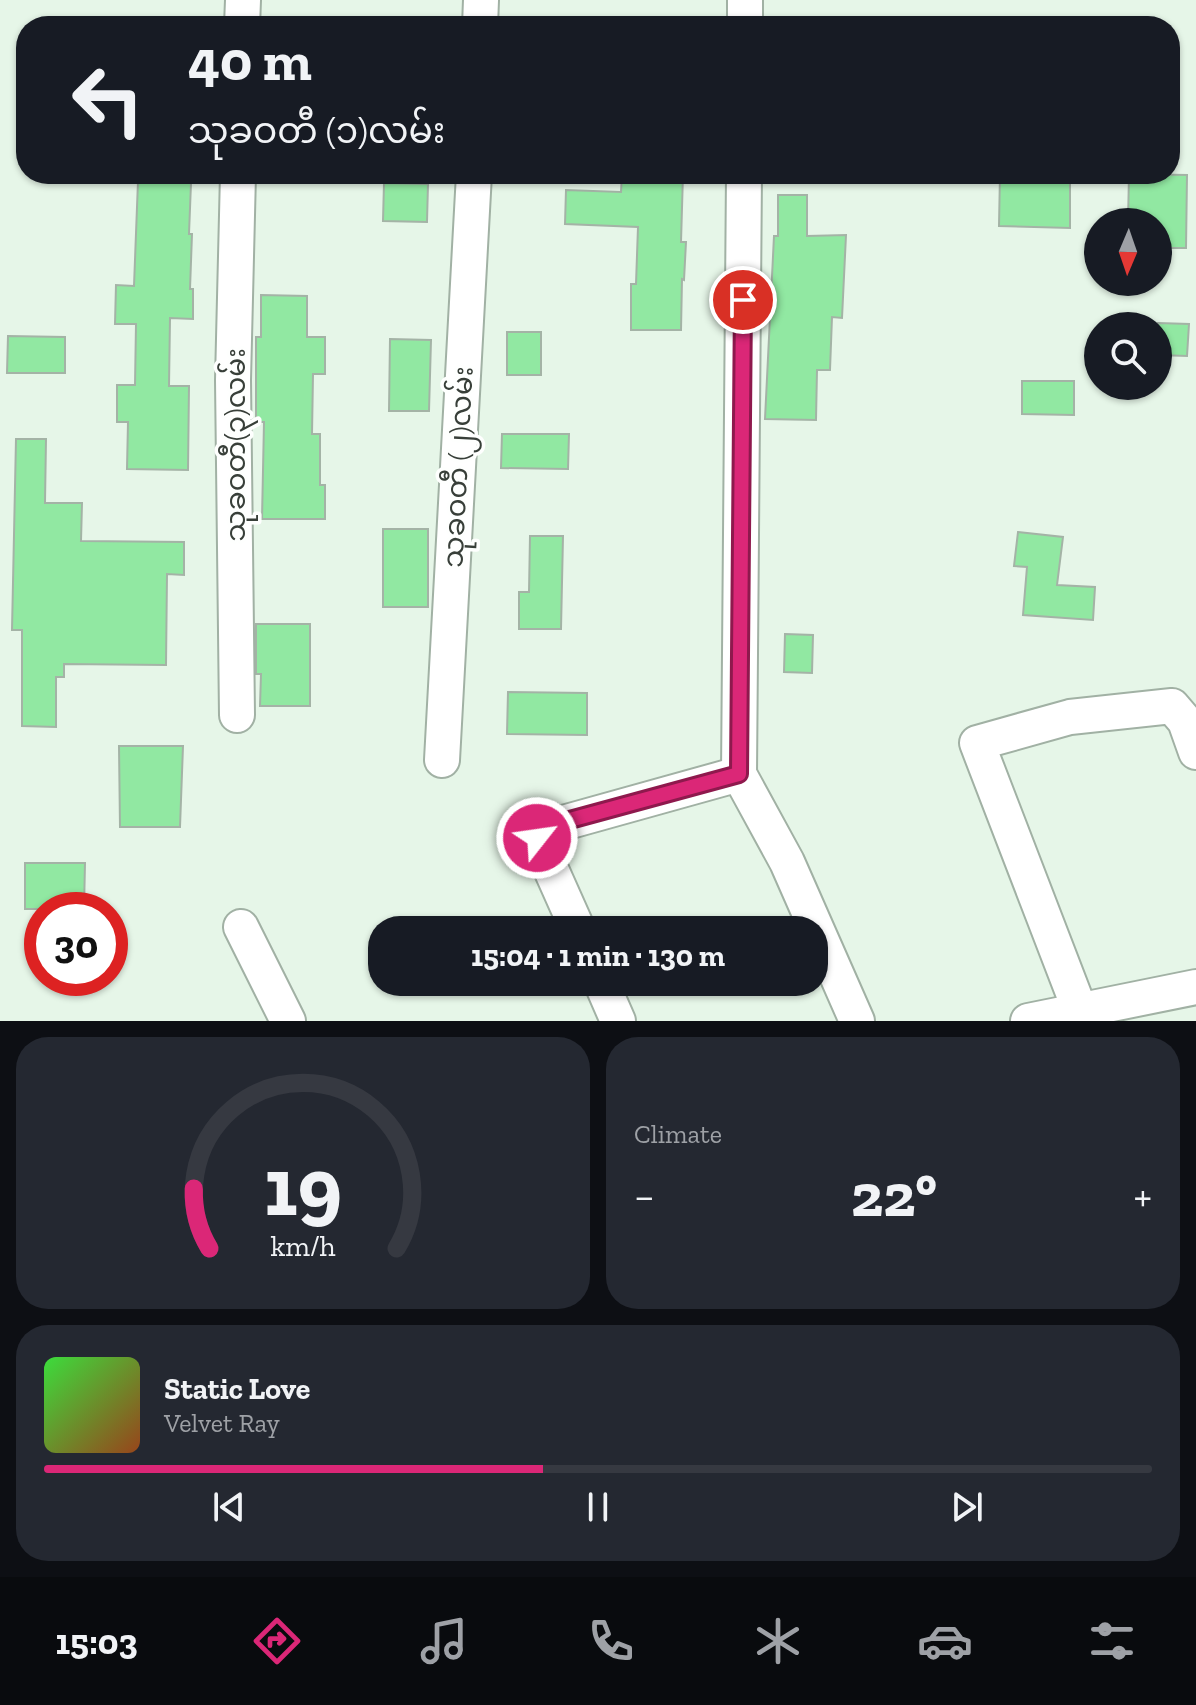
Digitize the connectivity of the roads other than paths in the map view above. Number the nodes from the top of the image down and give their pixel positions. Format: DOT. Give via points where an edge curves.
graph roads {
  1 [pos="238,184"];
  2 [pos="473,184"];
  3 [pos="744,184"];
  4 [pos="237,715"];
  5 [pos="1196,752"];
  6 [pos="442,760"];
  7 [pos="739,774"];
  8 [pos="572,916"];
  9 [pos="241,927"];
  10 [pos="1196,987"];
  11 [pos="607,996"];
  12 [pos="1082,1016"];
  13 [pos="288,1021"];
  14 [pos="618,1021"];
  15 [pos="857,1021"];
  16 [pos="1028,1021"];
  1 -- 4 [label="street, သုခဝတီ(၃)လမ်း" via="233,380"];
  2 -- 6 [label="street, သုခဝတီ (၂)လမ်း"];
  3 -- 7 [label="street"];
  5 -- 12 [label="street" via="1185,721 1172,706 1070,717 977,743"];
  7 -- 8 [label="street" via="538,830"];
  7 -- 15 [label="street" via="787,862"];
  9 -- 13 [label="street"];
  10 -- 12 [label="street"];
  11 -- 14 [label="street"];
  12 -- 16 [label="street"];
}
